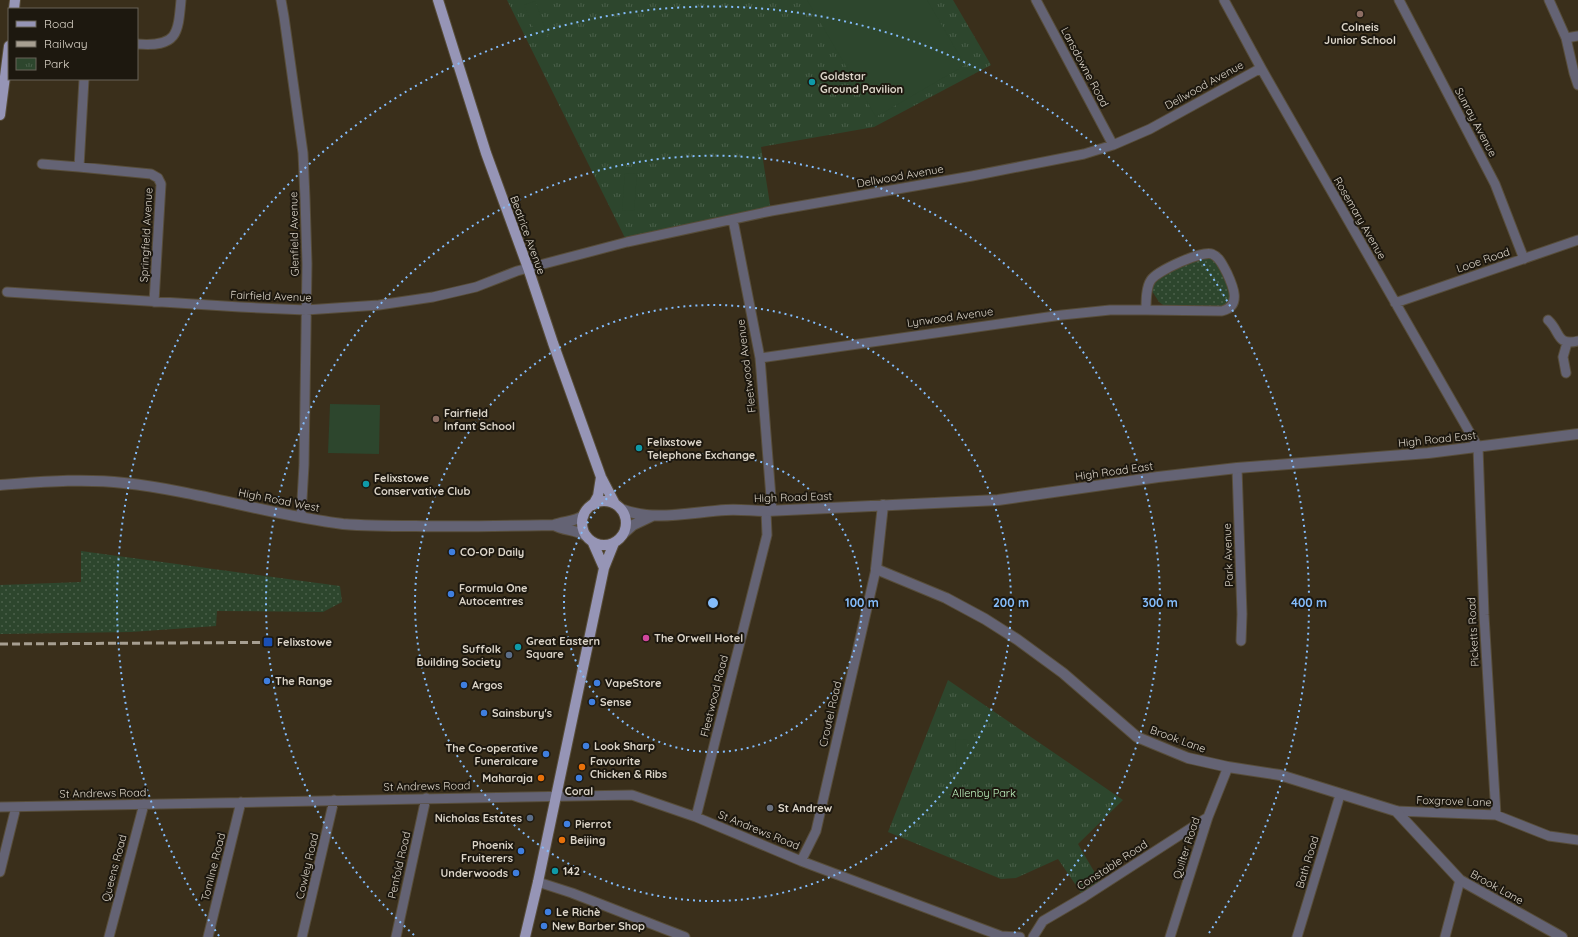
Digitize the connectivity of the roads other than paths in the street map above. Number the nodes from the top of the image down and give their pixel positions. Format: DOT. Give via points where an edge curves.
graph roads {
  1 [pos="181,0"];
  2 [pos="280,0"];
  3 [pos="438,0"];
  4 [pos="1036,0"];
  5 [pos="1224,0"];
  6 [pos="1399,0"];
  7 [pos="1549,0"];
  8 [pos="1578,36"];
  9 [pos="1566,38"];
  10 [pos="138,44"];
  11 [pos="8,54"];
  12 [pos="1261,68"];
  13 [pos="84,80"];
  14 [pos="1578,85"];
  15 [pos="0,115"];
  16 [pos="1112,145"];
  17 [pos="42,164"];
  18 [pos="79,167"];
  19 [pos="733,220"];
  20 [pos="1578,240"];
  21 [pos="1524,259"];
  22 [pos="528,268"];
  23 [pos="7,292"];
  24 [pos="154,302"];
  25 [pos="1395,303"];
  26 [pos="306,310"];
  27 [pos="1146,310"];
  28 [pos="1548,320"];
  29 [pos="1578,341"];
  30 [pos="1567,343"];
  31 [pos="760,358"];
  32 [pos="1566,372"];
  33 [pos="1578,434"];
  34 [pos="1478,447"];
  35 [pos="1237,468"];
  36 [pos="601,477"];
  37 [pos="0,485"];
  38 [pos="593,505"];
  39 [pos="883,505"];
  40 [pos="618,507"];
  41 [pos="769,511"];
  42 [pos="584,515"];
  43 [pos="652,516"];
  44 [pos="301,517"];
  45 [pos="554,525"];
  46 [pos="624,533"];
  47 [pos="590,539"];
  48 [pos="614,543"];
  49 [pos="604,568"];
  50 [pos="876,570"];
  51 [pos="1241,641"];
  52 [pos="1228,767"];
  53 [pos="1340,795"];
  54 [pos="556,796"];
  55 [pos="426,798"];
  56 [pos="334,800"];
  57 [pos="241,802"];
  58 [pos="144,804"];
  59 [pos="0,807"];
  60 [pos="16,807"];
  61 [pos="1396,811"];
  62 [pos="1496,815"];
  63 [pos="696,817"];
  64 [pos="1208,817"];
  65 [pos="1578,840"];
  66 [pos="801,861"];
  67 [pos="0,872"];
  68 [pos="1460,880"];
  69 [pos="538,882"];
  70 [pos="108,937"];
  71 [pos="208,937"];
  72 [pos="302,937"];
  73 [pos="396,937"];
  74 [pos="525,937"];
  75 [pos="684,937"];
  76 [pos="1020,937"];
  77 [pos="1033,937"];
  78 [pos="1170,937"];
  79 [pos="1297,937"];
  80 [pos="1445,937"];
  81 [pos="1562,937"];
  1 -- 10 [label="street" via="179,24 172,37 160,44"];
  2 -- 26 [label="street, Glenfield Avenue" via="303,153"];
  3 -- 22 [label="main road, Beatrice Avenue" via="486,153"];
  4 -- 16 [label="street, Lansdowne Road"];
  5 -- 12 [label="street, Rosemary Avenue"];
  6 -- 21 [label="street, Sunray Avenue" via="1495,184"];
  7 -- 9 [label="street"];
  8 -- 9 [label="street"];
  9 -- 14 [label="street"];
  11 -- 15 [label="main road"];
  12 -- 16 [label="street, Dellwood Avenue" via="1150,129"];
  12 -- 25 [label="street, Rosemary Avenue"];
  13 -- 18 [label="street"];
  16 -- 19 [label="street, Dellwood Avenue" via="1084,154"];
  17 -- 18 [label="street, Springfield Avenue"];
  18 -- 24 [label="street, Springfield Avenue" via="146,173 158,178 161,184 161,198"];
  19 -- 22 [label="street, Dellwood Avenue" via="627,242"];
  19 -- 31 [label="street, Fleetwood Avenue"];
  20 -- 21 [label="street, Looe Road"];
  21 -- 25 [label="street, Looe Road"];
  22 -- 26 [label="street, Fairfield Avenue" via="476,287 439,296 379,305"];
  22 -- 36 [label="main road, Beatrice Avenue"];
  23 -- 24 [label="street, Fairfield Avenue"];
  24 -- 26 [label="street, Fairfield Avenue"];
  25 -- 34 [label="street, Rosemary Avenue"];
  26 -- 44 [label="street, Glenfield Avenue"];
  27 -- 27 [label="street, Lynwood Avenue" via="1151,279 1203,253 1218,258 1234,288 1232,304 1222,311"];
  27 -- 31 [label="street, Lynwood Avenue" via="1062,314"];
  28 -- 30 [label="street" via="1556,328 1562,341"];
  29 -- 30 [label="street"];
  30 -- 32 [label="street" via="1563,357"];
  31 -- 41 [label="street, Fleetwood Avenue"];
  33 -- 34 [label="street, High Road East"];
  34 -- 35 [label="street, High Road East"];
  34 -- 62 [label="street, Picketts Road" via="1484,614"];
  35 -- 39 [label="street, High Road East" via="998,500"];
  35 -- 51 [label="street, Park Avenue"];
  36 -- 38 [label="main road" via="599,493"];
  36 -- 40 [label="main road, Beatrice Avenue"];
  37 -- 44 [label="street, High Road West" via="53,481 123,482 185,492"];
  38 -- 40 [label="main road" via="605,501"];
  38 -- 42 [label="main road"];
  39 -- 41 [label="street, High Road East"];
  39 -- 50 [label="street"];
  40 -- 43 [label="street, High Road East" via="629,512"];
  40 -- 46 [label="main road" via="626,519"];
  41 -- 43 [label="street, High Road East" via="728,510"];
  41 -- 63 [label="street, Fleetwood Road" via="767,536"];
  42 -- 45 [label="street, High Road West" via="576,520"];
  42 -- 47 [label="main road" via="582,525"];
  43 -- 46 [label="street, High Road East"];
  44 -- 45 [label="street, High Road West" via="357,525"];
  45 -- 47 [label="street, High Road West"];
  46 -- 48 [label="main road"];
  47 -- 48 [label="main road" via="600,545"];
  47 -- 49 [label="main road"];
  48 -- 49 [label="main road"];
  49 -- 54 [label="main road"];
  50 -- 52 [label="street, Brook Lane" via="946,598 985,619 1063,673 1137,736 1188,758"];
  50 -- 66 [label="street, Croutel Road" via="816,831"];
  52 -- 53 [label="street, Brook Lane" via="1280,775"];
  52 -- 64 [label="street, Quilter Road"];
  53 -- 61 [label="street, Brook Lane"];
  53 -- 79 [label="street, Bath Road"];
  54 -- 55 [label="street, St Andrews Road"];
  54 -- 63 [label="street, St Andrews Road" via="632,795"];
  54 -- 69 [label="main road"];
  55 -- 56 [label="street, St Andrews Road"];
  55 -- 73 [label="street, Penfold Road"];
  56 -- 57 [label="street, St Andrews Road"];
  56 -- 72 [label="street, Cowley Road"];
  57 -- 58 [label="street, St Andrews Road"];
  57 -- 71 [label="street, Tomline Road"];
  58 -- 60 [label="street, St Andrews Road"];
  58 -- 70 [label="street, Queens Road"];
  59 -- 60 [label="street, St Andrews Road"];
  60 -- 67 [label="street"];
  61 -- 62 [label="street, Foxgrove Lane"];
  61 -- 68 [label="street, Brook Lane"];
  62 -- 65 [label="street, Foxgrove Lane" via="1549,836"];
  63 -- 66 [label="street, St Andrews Road"];
  64 -- 77 [label="street, Constable Road" via="1043,921"];
  64 -- 78 [label="street, Quilter Road"];
  66 -- 76 [label="street, St Andrews Road" via="1001,936"];
  68 -- 80 [label="street"];
  68 -- 81 [label="street, Brook Lane"];
  69 -- 74 [label="main road"];
  69 -- 75 [label="street"];
}
